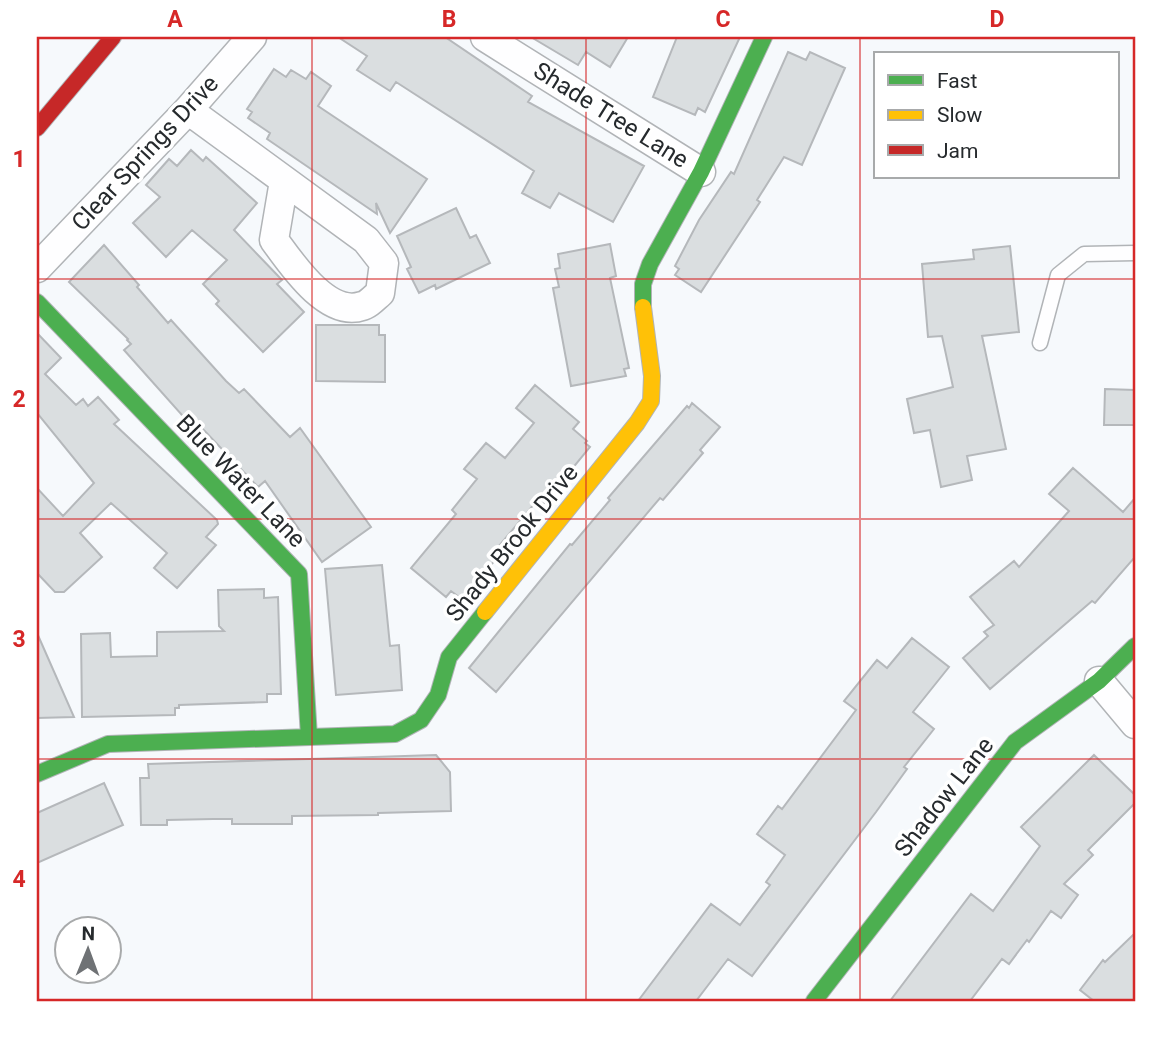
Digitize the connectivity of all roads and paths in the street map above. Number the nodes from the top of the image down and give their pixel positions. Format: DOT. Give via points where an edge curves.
graph roads {
  1 [pos="113,37"];
  2 [pos="252,37"];
  3 [pos="485,37"];
  4 [pos="764,37"];
  5 [pos="188,110"];
  6 [pos="37,128"];
  7 [pos="701,172"];
  8 [pos="284,181"];
  9 [pos="1135,253"];
  10 [pos="37,268"];
  11 [pos="37,302"];
  12 [pos="1040,343"];
  13 [pos="1135,646"];
  14 [pos="1099,681"];
  15 [pos="1135,724"];
  16 [pos="309,737"];
  17 [pos="37,774"];
  18 [pos="814,1001"];
  1 -- 6 [label="street"];
  2 -- 5 [label="street, Clear Springs Drive"];
  3 -- 7 [label="street, Shade Tree Lane"];
  4 -- 7 [label="street, Shady Brook Drive"];
  5 -- 8 [label="street"];
  5 -- 10 [label="street, Clear Springs Drive"];
  7 -- 16 [label="street, Shady Brook Drive" via="642,284 653,376 651,401 637,423 449,657 438,695 421,720 395,734"];
  8 -- 8 [label="street" via="274,240 309,286 342,306 362,306 380,293 384,263 366,240"];
  9 -- 12 [label="lane" via="1084,254 1058,275"];
  11 -- 16 [label="street, Blue Water Lane" via="299,574"];
  13 -- 14 [label="street, Shadow Lane"];
  14 -- 15 [label="street"];
  14 -- 18 [label="street, Shadow Lane" via="1015,742"];
  16 -- 17 [label="street, Shady Brook Drive" via="108,744"];
}
